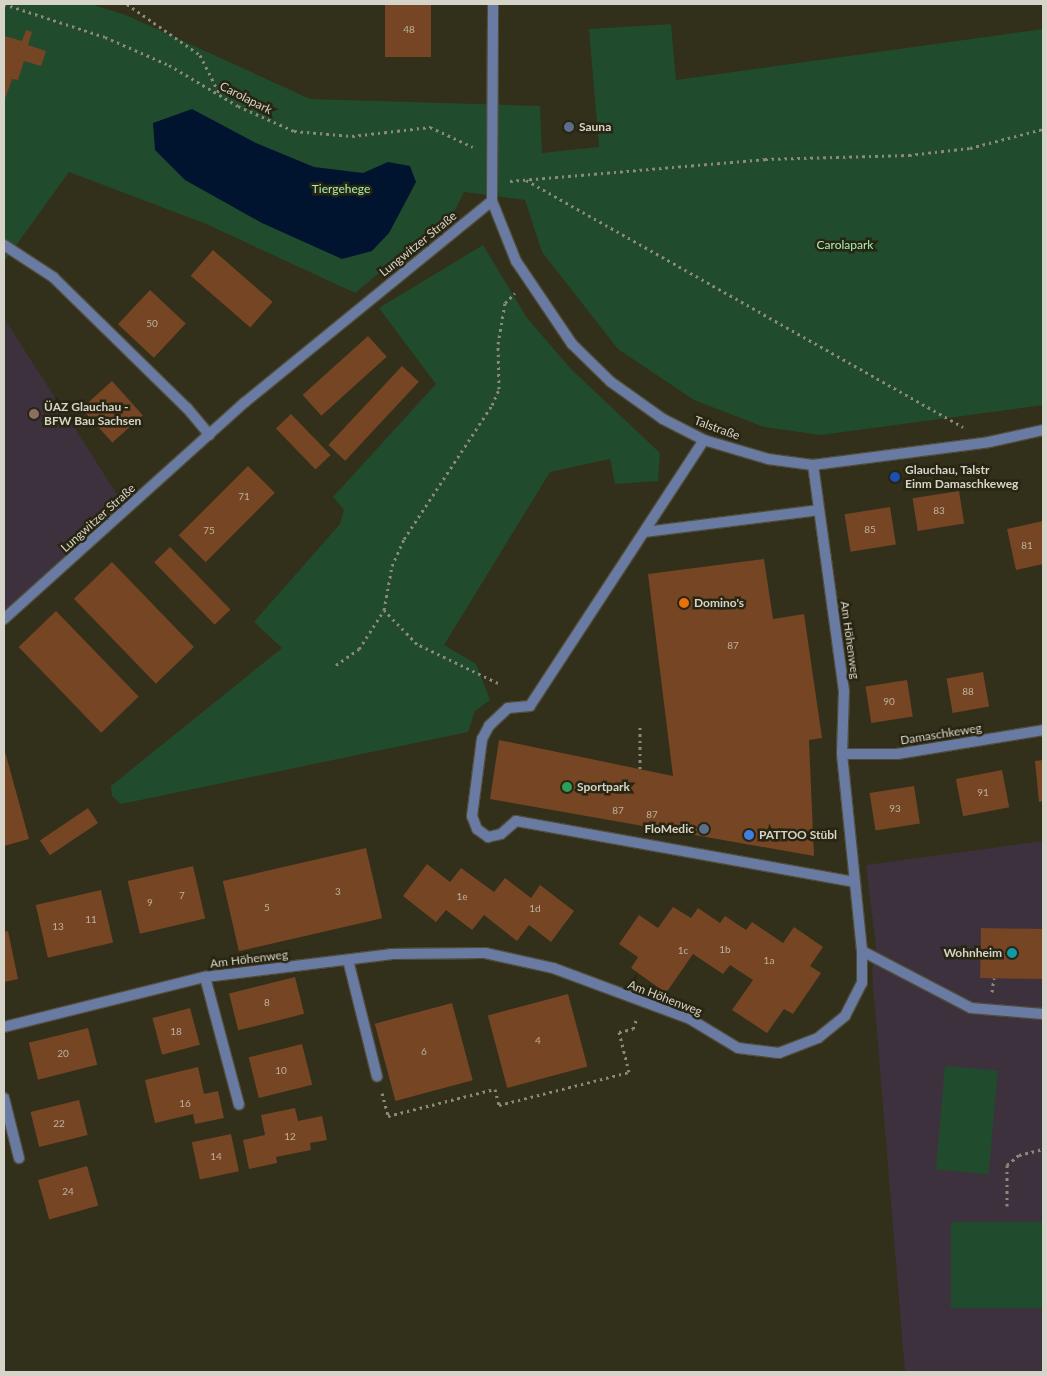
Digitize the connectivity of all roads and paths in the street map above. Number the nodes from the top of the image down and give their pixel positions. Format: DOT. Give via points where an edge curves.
graph roads {
  1 [pos="4,4"];
  2 [pos="127,4"];
  3 [pos="492,4"];
  4 [pos="220,95"];
  5 [pos="1043,129"];
  6 [pos="490,154"];
  7 [pos="526,180"];
  8 [pos="490,182"];
  9 [pos="492,201"];
  10 [pos="4,244"];
  11 [pos="528,281"];
  12 [pos="1043,430"];
  13 [pos="210,435"];
  14 [pos="704,440"];
  15 [pos="989,442"];
  16 [pos="813,465"];
  17 [pos="819,510"];
  18 [pos="645,532"];
  19 [pos="384,610"];
  20 [pos="4,619"];
  21 [pos="336,665"];
  22 [pos="498,683"];
  23 [pos="640,726"];
  24 [pos="1043,730"];
  25 [pos="842,754"];
  26 [pos="640,769"];
  27 [pos="855,882"];
  28 [pos="862,951"];
  29 [pos="348,960"];
  30 [pos="205,977"];
  31 [pos="994,978"];
  32 [pos="992,994"];
  33 [pos="644,1003"];
  34 [pos="1043,1014"];
  35 [pos="4,1027"];
  36 [pos="377,1076"];
  37 [pos="4,1098"];
  38 [pos="239,1105"];
  39 [pos="1043,1149"];
  40 [pos="19,1158"];
  41 [pos="1007,1206"];
  1 -- 4 [label="path, Carolapark" via="105,37 169,65"];
  2 -- 4 [label="path" via="200,55"];
  3 -- 6 [label="street"];
  4 -- 6 [label="path, Carolapark" via="294,131 352,136 430,127"];
  5 -- 7 [label="path" via="970,148 909,155 746,160"];
  6 -- 8 [label="street"];
  7 -- 8 [label="path"];
  7 -- 15 [label="path"];
  8 -- 9 [label="street"];
  9 -- 11 [label="street, Talstraße"];
  9 -- 13 [label="street, Lungwitzer Straße"];
  10 -- 13 [label="street" via="53,277 187,408"];
  11 -- 14 [label="street, Talstraße" via="572,344 611,382 663,419"];
  11 -- 19 [label="path" via="505,303 498,344 498,389 492,405 404,538 392,566"];
  12 -- 15 [label="street, Talstraße"];
  13 -- 20 [label="street, Lungwitzer Straße"];
  14 -- 16 [label="street, Talstraße" via="768,459"];
  14 -- 18 [label="street"];
  15 -- 16 [label="street, Talstraße"];
  16 -- 17 [label="street, Am Höhenweg"];
  17 -- 18 [label="street"];
  17 -- 25 [label="street, Am Höhenweg" via="844,691"];
  18 -- 27 [label="street" via="530,706 508,708 482,739 472,816 477,829 488,837 501,834 516,821"];
  19 -- 21 [label="path" via="359,649"];
  19 -- 22 [label="path" via="416,644"];
  23 -- 26 [label="path"];
  24 -- 25 [label="street, Damaschkeweg" via="896,754"];
  25 -- 27 [label="street, Am Höhenweg"];
  27 -- 28 [label="street, Am Höhenweg"];
  28 -- 33 [label="street, Am Höhenweg" via="862,983 845,1016 818,1038 779,1053 738,1048 690,1018"];
  28 -- 34 [label="street" via="971,1008"];
  29 -- 30 [label="street, Am Höhenweg"];
  29 -- 33 [label="street, Am Höhenweg" via="391,954 485,953 553,968"];
  29 -- 36 [label="street"];
  30 -- 35 [label="street, Am Höhenweg"];
  30 -- 38 [label="street"];
  31 -- 32 [label="path"];
  33 -- 36 [label="path" via="633,1029 619,1032 629,1072 499,1105 495,1089 388,1116"];
  37 -- 40 [label="street"];
  39 -- 41 [label="path" via="1019,1155 1007,1165"];
}
